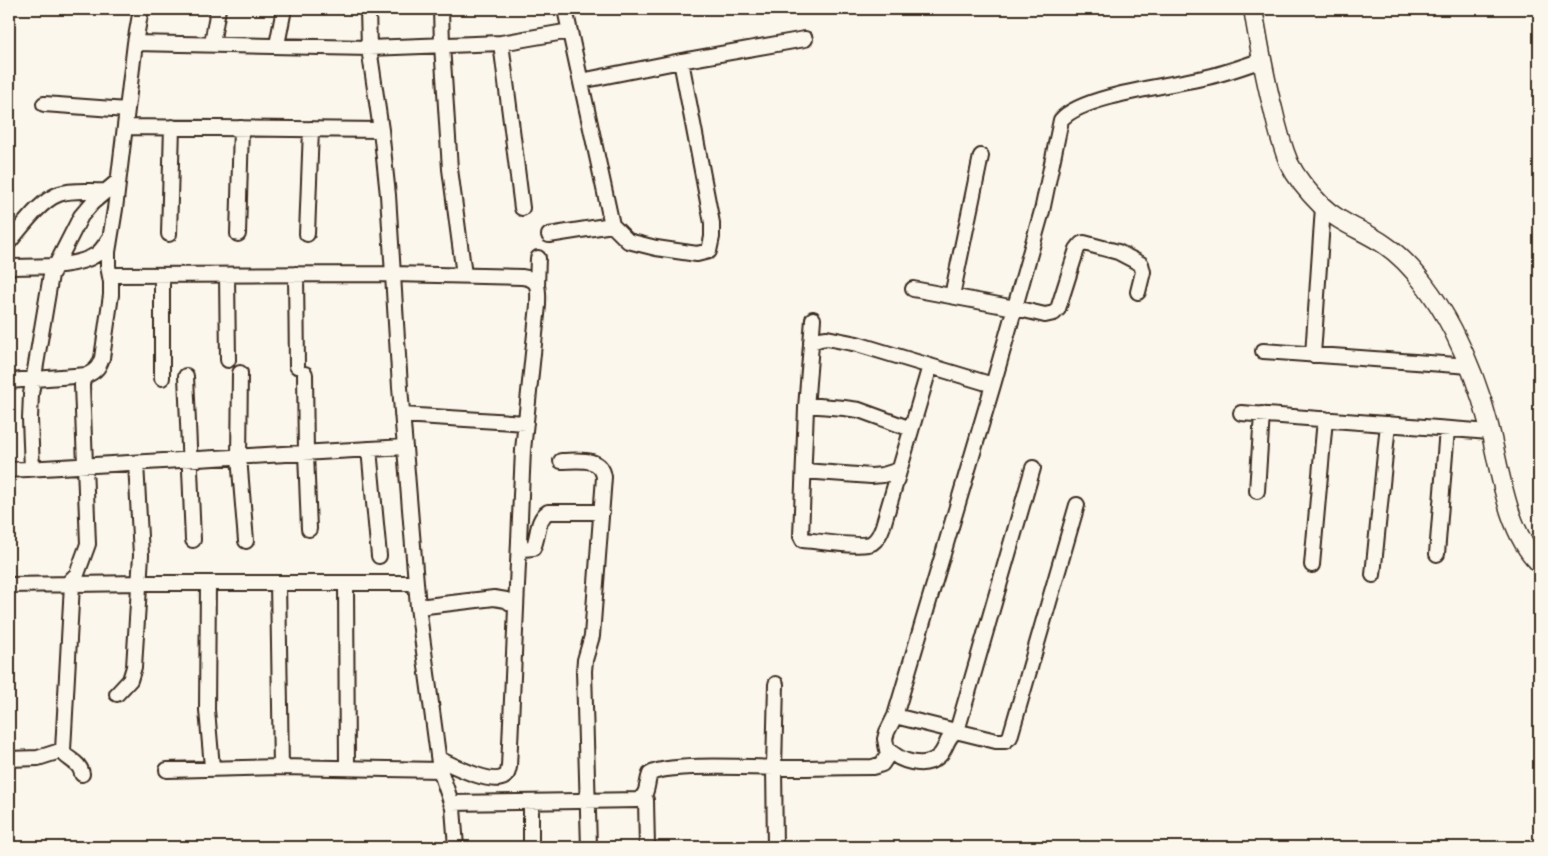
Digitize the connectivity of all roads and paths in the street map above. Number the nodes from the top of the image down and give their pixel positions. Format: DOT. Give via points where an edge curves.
graph roads {
  1 [pos="142,9"];
  2 [pos="218,9"];
  3 [pos="284,9"];
  4 [pos="368,9"];
  5 [pos="441,9"];
  6 [pos="566,9"];
  7 [pos="1253,9"];
  8 [pos="570,31"];
  9 [pos="805,39"];
  10 [pos="135,43"];
  11 [pos="501,43"];
  12 [pos="212,44"];
  13 [pos="277,45"];
  14 [pos="442,45"];
  15 [pos="369,48"];
  16 [pos="1262,60"];
  17 [pos="681,61"];
  18 [pos="581,81"];
  19 [pos="44,104"];
  20 [pos="127,110"];
  21 [pos="125,127"];
  22 [pos="172,127"];
  23 [pos="241,128"];
  24 [pos="311,129"];
  25 [pos="380,130"];
  26 [pos="981,156"];
  27 [pos="118,181"];
  28 [pos="106,191"];
  29 [pos="1323,207"];
  30 [pos="522,208"];
  31 [pos="612,225"];
  32 [pos="169,234"];
  33 [pos="238,234"];
  34 [pos="307,234"];
  35 [pos="549,235"];
  36 [pos="111,236"];
  37 [pos="9,242"];
  38 [pos="538,258"];
  39 [pos="56,265"];
  40 [pos="9,267"];
  41 [pos="296,274"];
  42 [pos="392,274"];
  43 [pos="162,275"];
  44 [pos="227,275"];
  45 [pos="464,275"];
  46 [pos="110,276"];
  47 [pos="538,286"];
  48 [pos="913,289"];
  49 [pos="1138,292"];
  50 [pos="952,296"];
  51 [pos="1014,308"];
  52 [pos="813,319"];
  53 [pos="811,342"];
  54 [pos="1263,352"];
  55 [pos="1313,355"];
  56 [pos="228,360"];
  57 [pos="930,366"];
  58 [pos="1470,366"];
  59 [pos="240,373"];
  60 [pos="87,375"];
  61 [pos="186,376"];
  62 [pos="162,378"];
  63 [pos="34,379"];
  64 [pos="9,381"];
  65 [pos="993,385"];
  66 [pos="806,405"];
  67 [pos="1241,413"];
  68 [pos="1262,414"];
  69 [pos="402,415"];
  70 [pos="1325,420"];
  71 [pos="526,423"];
  72 [pos="1388,424"];
  73 [pos="912,429"];
  74 [pos="1447,429"];
  75 [pos="1490,432"];
  76 [pos="405,448"];
  77 [pos="369,450"];
  78 [pos="306,453"];
  79 [pos="240,457"];
  80 [pos="189,460"];
  81 [pos="561,461"];
  82 [pos="136,463"];
  83 [pos="85,466"];
  84 [pos="1034,468"];
  85 [pos="32,469"];
  86 [pos="9,470"];
  87 [pos="899,470"];
  88 [pos="804,471"];
  89 [pos="1257,491"];
  90 [pos="1078,506"];
  91 [pos="602,512"];
  92 [pos="309,529"];
  93 [pos="519,539"];
  94 [pos="193,540"];
  95 [pos="246,541"];
  96 [pos="1437,554"];
  97 [pos="379,556"];
  98 [pos="1539,563"];
  99 [pos="1312,564"];
  100 [pos="1374,576"];
  101 [pos="139,583"];
  102 [pos="208,583"];
  103 [pos="278,583"];
  104 [pos="346,583"];
  105 [pos="416,583"];
  106 [pos="70,584"];
  107 [pos="9,585"];
  108 [pos="516,607"];
  109 [pos="418,608"];
  110 [pos="776,684"];
  111 [pos="117,694"];
  112 [pos="895,716"];
  113 [pos="957,731"];
  114 [pos="888,749"];
  115 [pos="63,750"];
  116 [pos="9,758"];
  117 [pos="439,765"];
  118 [pos="281,767"];
  119 [pos="212,768"];
  120 [pos="347,768"];
  121 [pos="774,768"];
  122 [pos="167,770"];
  123 [pos="82,774"];
  124 [pos="643,796"];
  125 [pos="588,801"];
  126 [pos="531,802"];
  127 [pos="451,803"];
  128 [pos="456,847"];
  129 [pos="531,847"];
  130 [pos="589,847"];
  131 [pos="647,847"];
  132 [pos="775,847"];
  1 -- 10 [label="street"];
  2 -- 12 [label="street"];
  3 -- 13 [label="street"];
  4 -- 15 [label="street"];
  5 -- 14 [label="street"];
  6 -- 8 [label="street"];
  7 -- 16 [label="street"];
  8 -- 11 [label="street"];
  8 -- 18 [label="street"];
  9 -- 17 [label="street"];
  10 -- 12 [label="street"];
  10 -- 20 [label="street"];
  11 -- 14 [label="street"];
  11 -- 30 [label="street"];
  12 -- 13 [label="street"];
  13 -- 15 [label="street"];
  14 -- 15 [label="street"];
  14 -- 45 [label="street" via="450,169"];
  15 -- 25 [label="street"];
  16 -- 29 [label="street" via="1279,135 1290,164"];
  16 -- 51 [label="street" via="1235,70 1090,103 1065,115 1061,120 1042,211"];
  17 -- 18 [label="street"];
  17 -- 31 [label="street" via="712,223 709,251 697,254 628,241"];
  18 -- 31 [label="street"];
  19 -- 20 [label="street"];
  20 -- 21 [label="street"];
  21 -- 22 [label="street"];
  21 -- 27 [label="street"];
  22 -- 23 [label="street"];
  22 -- 32 [label="street"];
  23 -- 24 [label="street"];
  23 -- 33 [label="street"];
  24 -- 25 [label="street"];
  24 -- 34 [label="street"];
  25 -- 42 [label="street" via="388,195"];
  26 -- 50 [label="street"];
  27 -- 28 [label="street"];
  27 -- 36 [label="street"];
  28 -- 37 [label="street" via="58,194 44,202"];
  28 -- 39 [label="street" via="81,216"];
  29 -- 55 [label="street"];
  29 -- 58 [label="street" via="1387,246 1418,277 1443,311"];
  31 -- 35 [label="street"];
  36 -- 39 [label="street" via="102,249 88,259"];
  36 -- 46 [label="street" via="108,252"];
  38 -- 47 [label="street"];
  39 -- 40 [label="street"];
  39 -- 63 [label="street" via="46,298"];
  41 -- 42 [label="street"];
  41 -- 44 [label="street"];
  41 -- 78 [label="street"];
  42 -- 45 [label="street"];
  42 -- 69 [label="street"];
  43 -- 44 [label="street"];
  43 -- 46 [label="street"];
  43 -- 62 [label="street"];
  44 -- 56 [label="street"];
  45 -- 47 [label="street" via="526,278"];
  46 -- 60 [label="street" via="111,295 102,358 96,370"];
  47 -- 71 [label="street"];
  48 -- 50 [label="street"];
  49 -- 51 [label="street" via="1143,272 1141,264 1118,252 1084,243 1077,249 1054,313 1045,315"];
  50 -- 51 [label="street"];
  51 -- 65 [label="street"];
  52 -- 53 [label="street"];
  53 -- 57 [label="street" via="837,340"];
  53 -- 66 [label="street"];
  54 -- 55 [label="street"];
  55 -- 58 [label="street"];
  57 -- 65 [label="street"];
  57 -- 73 [label="street"];
  58 -- 75 [label="street"];
  59 -- 79 [label="street"];
  60 -- 63 [label="street"];
  60 -- 83 [label="street" via="82,385"];
  61 -- 80 [label="street"];
  63 -- 64 [label="street"];
  63 -- 85 [label="street" via="30,419"];
  65 -- 112 [label="street"];
  66 -- 73 [label="street" via="859,410"];
  66 -- 88 [label="street"];
  67 -- 68 [label="street"];
  68 -- 70 [label="street"];
  68 -- 89 [label="street"];
  69 -- 71 [label="street"];
  69 -- 76 [label="street"];
  70 -- 72 [label="street"];
  70 -- 99 [label="street"];
  71 -- 93 [label="street"];
  72 -- 74 [label="street"];
  72 -- 100 [label="street"];
  73 -- 87 [label="street"];
  74 -- 75 [label="street"];
  74 -- 96 [label="street"];
  75 -- 98 [label="street" via="1511,514 1525,545"];
  76 -- 77 [label="street"];
  76 -- 105 [label="street"];
  77 -- 78 [label="street"];
  77 -- 97 [label="street"];
  78 -- 79 [label="street"];
  78 -- 92 [label="street"];
  79 -- 80 [label="street"];
  79 -- 95 [label="street"];
  80 -- 82 [label="street"];
  80 -- 94 [label="street"];
  81 -- 91 [label="street" via="593,462 601,467 604,477"];
  82 -- 83 [label="street"];
  82 -- 101 [label="street" via="141,546"];
  83 -- 85 [label="street"];
  83 -- 106 [label="street" via="88,544"];
  84 -- 113 [label="street"];
  85 -- 86 [label="street"];
  87 -- 88 [label="street" via="883,476"];
  87 -- 88 [label="street" via="880,533 873,542 858,545 802,539"];
  90 -- 113 [label="street" via="1010,737 996,741"];
  91 -- 93 [label="street" via="548,512 542,517 532,548 523,548"];
  91 -- 125 [label="street" via="592,636 585,660"];
  93 -- 108 [label="street"];
  101 -- 102 [label="street"];
  101 -- 106 [label="street"];
  101 -- 111 [label="street" via="133,674"];
  102 -- 103 [label="street"];
  102 -- 119 [label="street" via="207,710"];
  103 -- 104 [label="street"];
  103 -- 118 [label="street"];
  104 -- 105 [label="street"];
  104 -- 120 [label="street"];
  105 -- 109 [label="street"];
  106 -- 107 [label="street"];
  106 -- 115 [label="street"];
  108 -- 109 [label="street" via="506,600 494,598"];
  108 -- 117 [label="street" via="507,775 498,779 483,777"];
  109 -- 117 [label="street"];
  110 -- 121 [label="street"];
  112 -- 113 [label="street"];
  112 -- 114 [label="street" via="887,732"];
  113 -- 114 [label="street" via="951,734 939,756 928,762 900,759"];
  114 -- 121 [label="street" via="888,756 882,764 873,766"];
  115 -- 116 [label="street" via="38,758"];
  115 -- 123 [label="street" via="78,764"];
  117 -- 120 [label="street"];
  117 -- 127 [label="street"];
  118 -- 119 [label="street"];
  118 -- 120 [label="street"];
  119 -- 122 [label="street"];
  121 -- 124 [label="street" via="708,766 659,770 650,774"];
  121 -- 132 [label="street"];
  124 -- 125 [label="street" via="638,800"];
  124 -- 131 [label="street" via="646,800"];
  125 -- 126 [label="street"];
  125 -- 130 [label="street"];
  126 -- 127 [label="street"];
  126 -- 129 [label="street"];
  127 -- 128 [label="street"];
}
